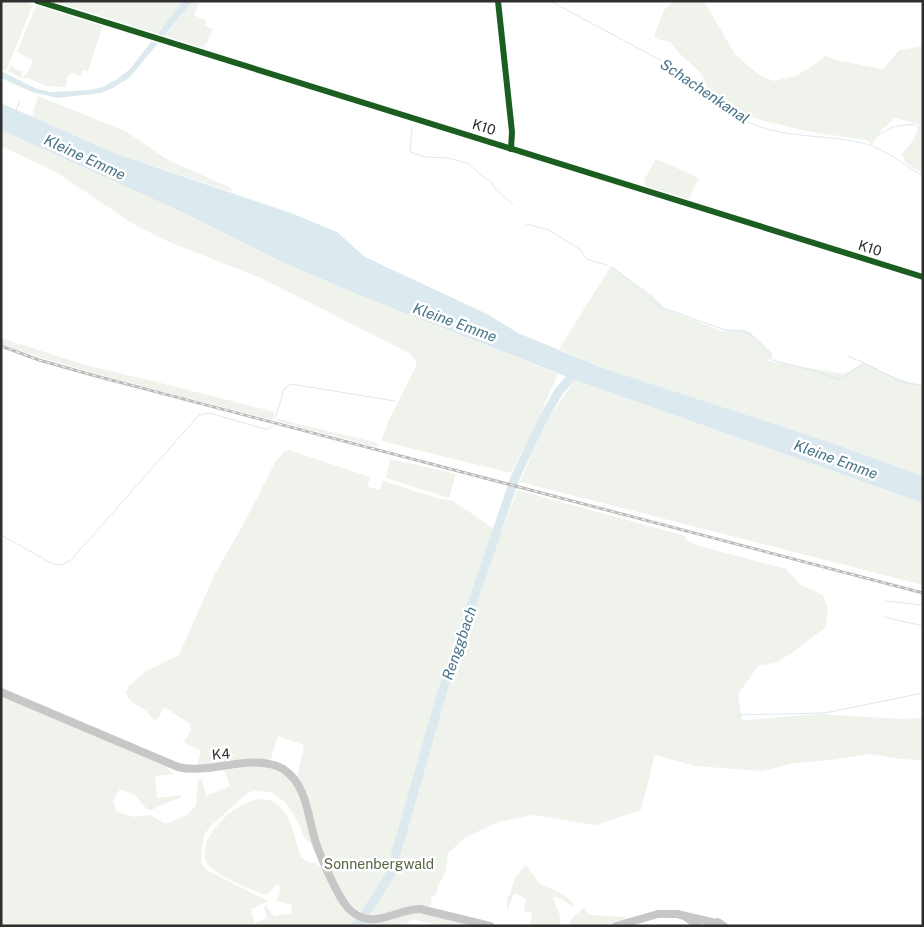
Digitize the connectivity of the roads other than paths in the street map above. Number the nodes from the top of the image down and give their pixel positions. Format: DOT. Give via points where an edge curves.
graph roads {
  1 [pos="37,1"];
  2 [pos="498,1"];
  3 [pos="510,149"];
  4 [pos="923,277"];
  5 [pos="1,692"];
  6 [pos="686,917"];
  7 [pos="709,924"];
  8 [pos="490,926"];
  9 [pos="616,926"];
  10 [pos="698,926"];
  11 [pos="724,926"];
  1 -- 3 [label="main road, K10"];
  2 -- 3 [label="street" via="512,132"];
  3 -- 4 [label="main road, K10"];
  5 -- 8 [label="main road, K4" via="174,766 192,769 256,763 282,769 300,788 322,859 351,911 365,918 378,918 420,909"];
  6 -- 7 [label="main road"];
  6 -- 9 [label="main road" via="658,914"];
  6 -- 10 [label="main road"];
  7 -- 11 [label="main road" via="718,922"];
}
